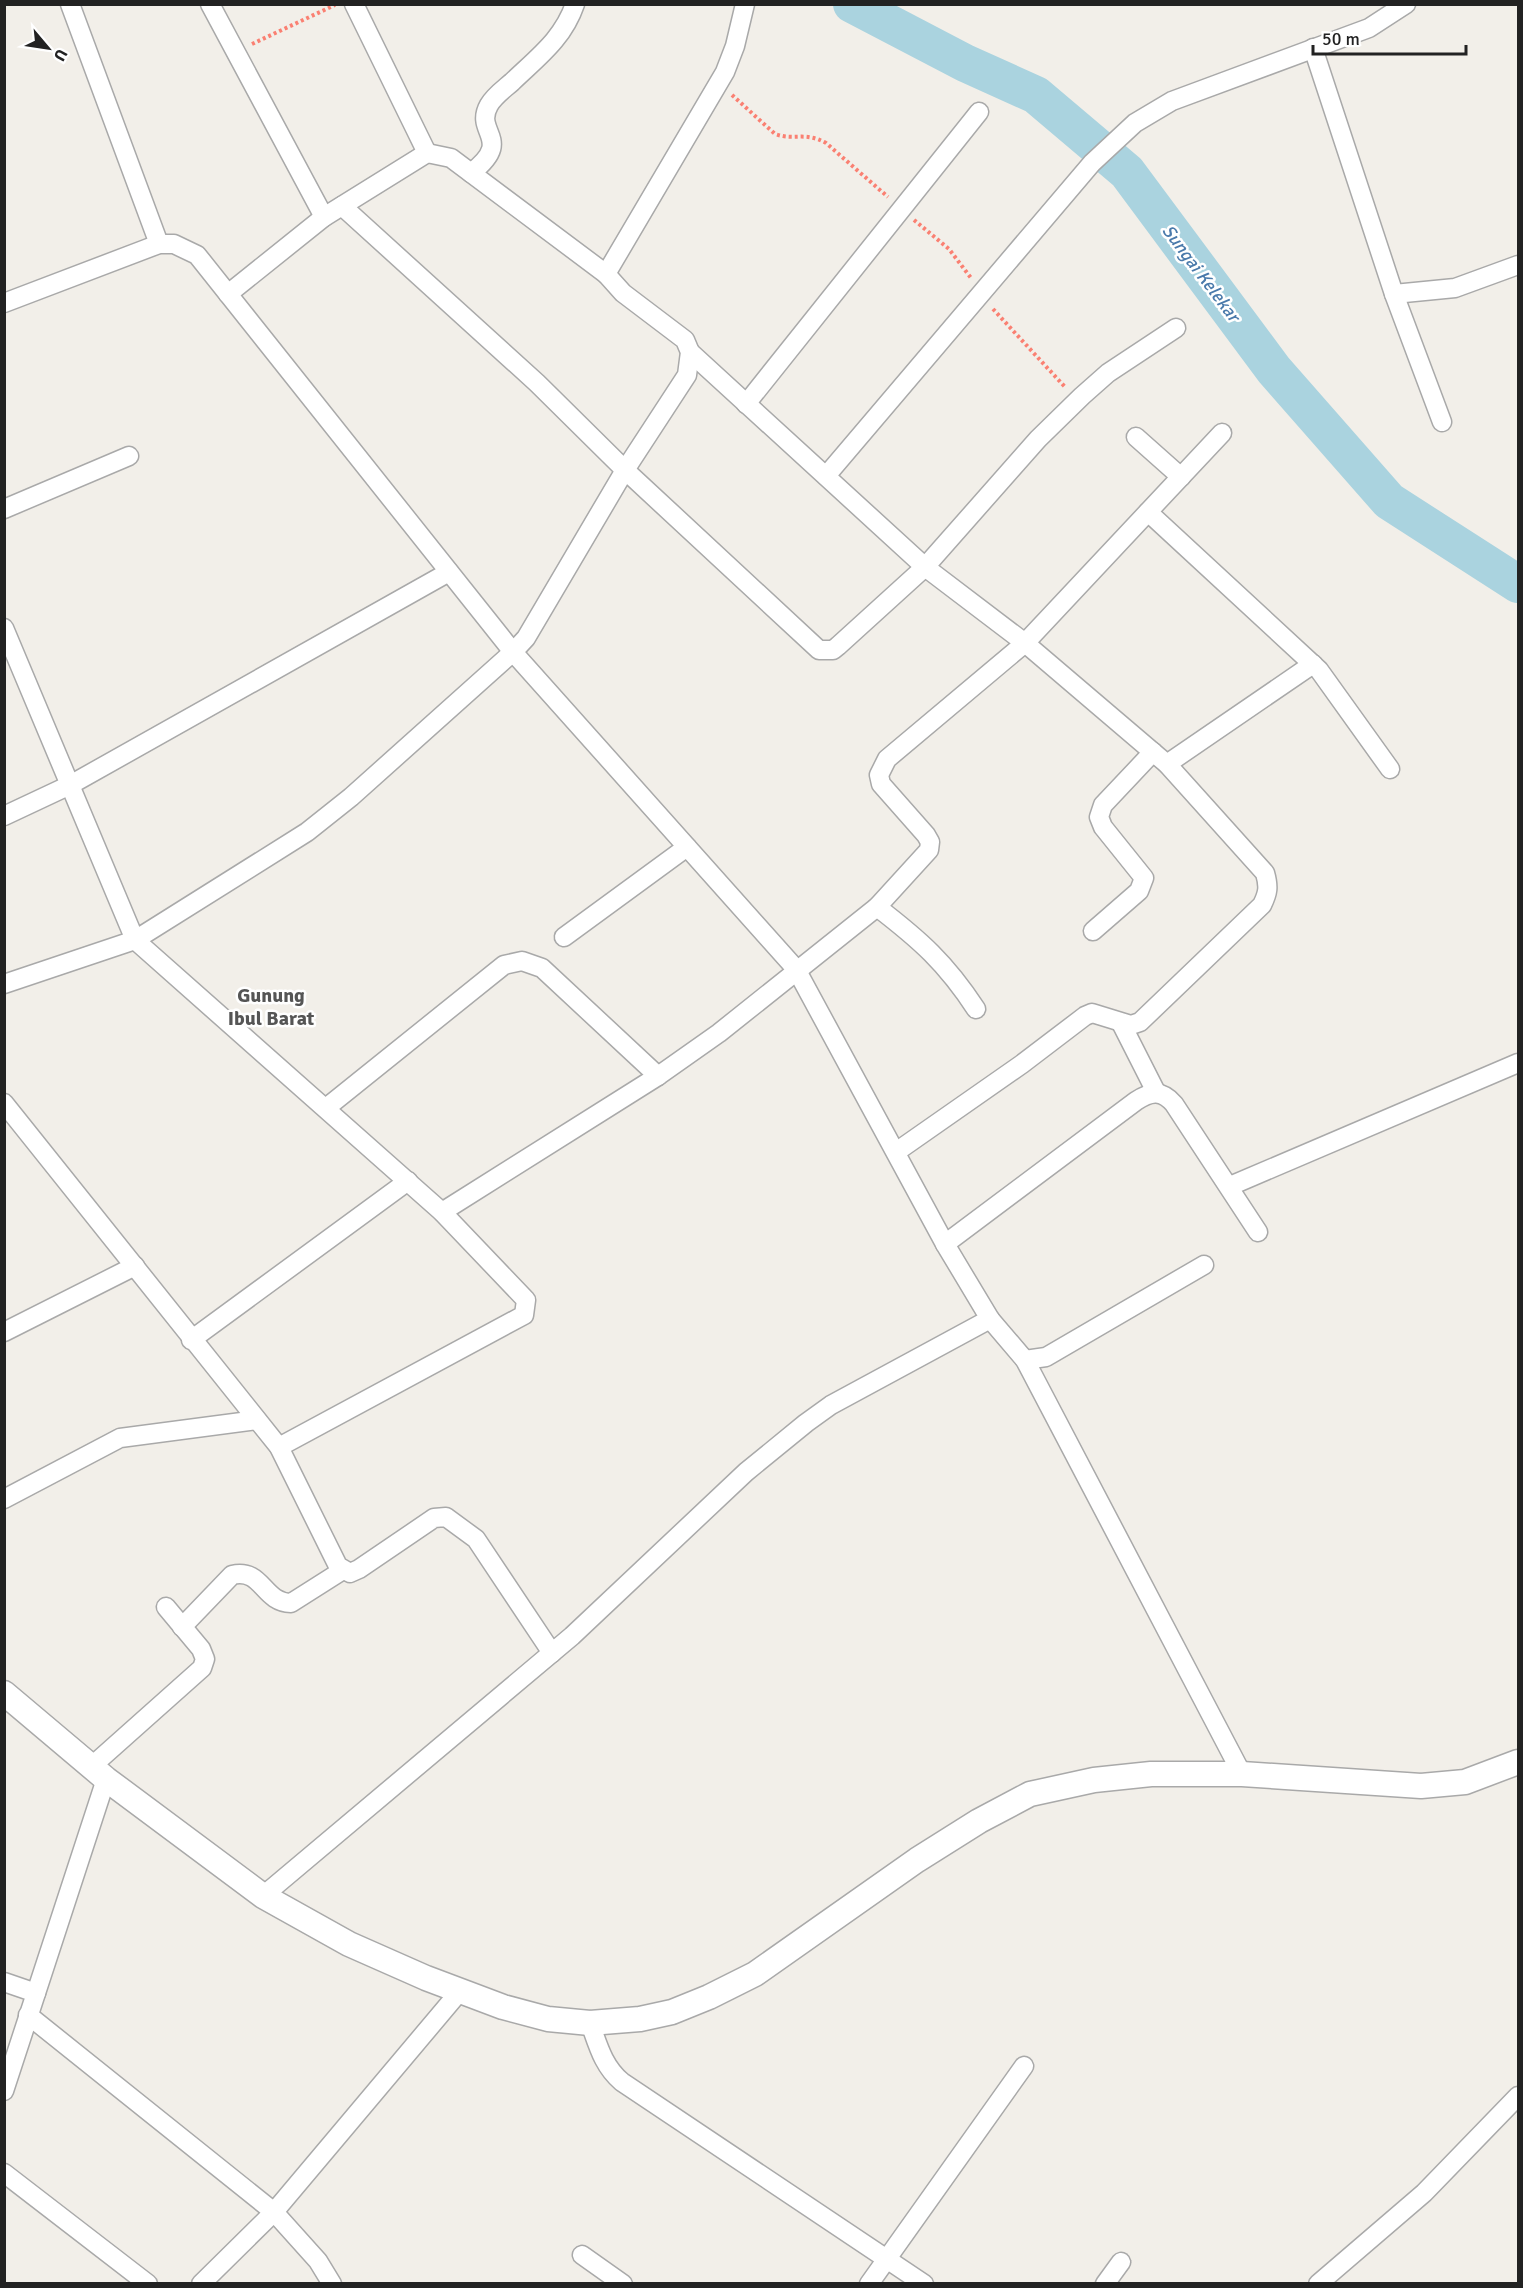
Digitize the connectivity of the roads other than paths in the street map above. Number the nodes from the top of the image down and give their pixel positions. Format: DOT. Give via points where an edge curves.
graph roads {
  1 [pos="70,4"];
  2 [pos="210,4"];
  3 [pos="354,4"];
  4 [pos="575,4"];
  5 [pos="745,4"];
  6 [pos="1406,4"];
  7 [pos="1313,48"];
  8 [pos="979,112"];
  9 [pos="427,153"];
  10 [pos="471,173"];
  11 [pos="342,206"];
  12 [pos="324,218"];
  13 [pos="159,244"];
  14 [pos="1518,265"];
  15 [pos="606,274"];
  16 [pos="228,294"];
  17 [pos="1394,294"];
  18 [pos="4,303"];
  19 [pos="1176,328"];
  20 [pos="690,352"];
  21 [pos="746,404"];
  22 [pos="1442,422"];
  23 [pos="1222,433"];
  24 [pos="1136,437"];
  25 [pos="129,456"];
  26 [pos="625,470"];
  27 [pos="826,476"];
  28 [pos="1181,477"];
  29 [pos="4,509"];
  30 [pos="1148,512"];
  31 [pos="925,567"];
  32 [pos="449,572"];
  33 [pos="4,628"];
  34 [pos="1025,643"];
  35 [pos="513,652"];
  36 [pos="11,663"];
  37 [pos="1313,664"];
  38 [pos="1153,752"];
  39 [pos="1167,764"];
  40 [pos="1390,769"];
  41 [pos="70,785"];
  42 [pos="4,816"];
  43 [pos="687,847"];
  44 [pos="878,907"];
  45 [pos="1093,931"];
  46 [pos="564,937"];
  47 [pos="135,940"];
  48 [pos="796,969"];
  49 [pos="4,984"];
  50 [pos="976,1009"];
  51 [pos="1121,1023"];
  52 [pos="1518,1063"];
  53 [pos="658,1076"];
  54 [pos="1156,1092"];
  55 [pos="4,1103"];
  56 [pos="327,1108"];
  57 [pos="896,1152"];
  58 [pos="408,1181"];
  59 [pos="1230,1186"];
  60 [pos="442,1212"];
  61 [pos="1258,1233"];
  62 [pos="945,1244"];
  63 [pos="1204,1265"];
  64 [pos="135,1266"];
  65 [pos="990,1318"];
  66 [pos="4,1332"];
  67 [pos="191,1340"];
  68 [pos="1025,1360"];
  69 [pos="257,1420"];
  70 [pos="279,1448"];
  71 [pos="4,1498"];
  72 [pos="343,1570"];
  73 [pos="166,1607"];
  74 [pos="182,1627"];
  75 [pos="552,1653"];
  76 [pos="4,1693"];
  77 [pos="1518,1762"];
  78 [pos="99,1772"];
  79 [pos="1242,1774"];
  80 [pos="263,1896"];
  81 [pos="4,1982"];
  82 [pos="460,1991"];
  83 [pos="36,1993"];
  84 [pos="28,2015"];
  85 [pos="590,2023"];
  86 [pos="1024,2066"];
  87 [pos="4,2091"];
  88 [pos="1515,2108"];
  89 [pos="4,2173"];
  90 [pos="274,2212"];
  91 [pos="582,2255"];
  92 [pos="887,2261"];
  93 [pos="1120,2262"];
  94 [pos="148,2283"];
  95 [pos="201,2283"];
  96 [pos="332,2283"];
  97 [pos="623,2283"];
  98 [pos="869,2283"];
  99 [pos="924,2283"];
  100 [pos="1105,2283"];
  101 [pos="1318,2283"];
  1 -- 13 [label="street"];
  2 -- 12 [label="street"];
  3 -- 9 [label="street"];
  4 -- 10 [label="street" via="562,34 489,105 485,122 492,149 488,159"];
  5 -- 15 [label="street" via="735,46 713,94"];
  6 -- 7 [label="street" via="1369,28"];
  7 -- 17 [label="street"];
  7 -- 27 [label="street" via="1172,101 1134,123 1092,163"];
  8 -- 21 [label="street"];
  9 -- 10 [label="street" via="451,158"];
  9 -- 11 [label="street"];
  10 -- 15 [label="street"];
  11 -- 12 [label="street"];
  11 -- 26 [label="street" via="537,383"];
  12 -- 16 [label="street"];
  13 -- 16 [label="street" via="174,244 197,255"];
  13 -- 18 [label="street"];
  14 -- 17 [label="street" via="1462,286"];
  15 -- 20 [label="street" via="623,293 685,340"];
  16 -- 32 [label="street"];
  17 -- 22 [label="street"];
  19 -- 31 [label="street" via="1108,373 1082,396 1038,439"];
  20 -- 21 [label="street"];
  20 -- 26 [label="street" via="687,375"];
  21 -- 27 [label="street"];
  23 -- 28 [label="street"];
  24 -- 28 [label="street"];
  25 -- 29 [label="street"];
  26 -- 31 [label="street" via="819,650 833,650"];
  26 -- 35 [label="street" via="526,638"];
  27 -- 31 [label="street"];
  28 -- 30 [label="street"];
  30 -- 34 [label="street"];
  30 -- 37 [label="street"];
  31 -- 34 [label="street"];
  32 -- 35 [label="street"];
  32 -- 41 [label="street"];
  33 -- 36 [label="street"];
  34 -- 38 [label="street"];
  34 -- 44 [label="street" via="882,767 881,784 930,842 925,857"];
  35 -- 43 [label="street"];
  35 -- 47 [label="street" via="307,832"];
  36 -- 41 [label="street"];
  37 -- 39 [label="street"];
  37 -- 40 [label="street"];
  38 -- 39 [label="street"];
  38 -- 45 [label="street" via="1103,805 1099,817 1144,878 1143,884"];
  39 -- 51 [label="street" via="1265,873 1268,894 1262,905 1140,1022"];
  41 -- 42 [label="street"];
  41 -- 47 [label="street"];
  43 -- 46 [label="street"];
  43 -- 48 [label="street"];
  44 -- 48 [label="street"];
  44 -- 50 [label="street" via="918,937 958,980"];
  47 -- 49 [label="street"];
  47 -- 56 [label="street"];
  48 -- 53 [label="street" via="719,1033"];
  48 -- 57 [label="street"];
  51 -- 54 [label="street"];
  51 -- 57 [label="street" via="1101,1014 1085,1016"];
  52 -- 59 [label="street"];
  53 -- 56 [label="street" via="542,968 522,961 504,965"];
  53 -- 60 [label="street"];
  54 -- 59 [label="street" via="1174,1104"];
  54 -- 62 [label="street" via="1148,1093"];
  55 -- 64 [label="street"];
  56 -- 58 [label="street"];
  57 -- 62 [label="street"];
  58 -- 60 [label="street"];
  58 -- 67 [label="street"];
  59 -- 61 [label="street"];
  60 -- 70 [label="street" via="522,1293 526,1300 524,1315"];
  62 -- 65 [label="street"];
  63 -- 68 [label="street" via="1046,1357"];
  64 -- 66 [label="street"];
  64 -- 67 [label="street"];
  65 -- 68 [label="street"];
  65 -- 75 [label="street" via="831,1405 806,1423 746,1472"];
  67 -- 69 [label="street"];
  68 -- 79 [label="street"];
  69 -- 70 [label="street"];
  69 -- 71 [label="street" via="120,1438"];
  70 -- 72 [label="street"];
  72 -- 74 [label="street" via="291,1603 282,1603 251,1575 231,1575"];
  72 -- 75 [label="street" via="351,1573 359,1569 434,1518 446,1517 476,1539"];
  73 -- 74 [label="street"];
  74 -- 78 [label="street" via="201,1649 205,1659 202,1668"];
  75 -- 80 [label="street"];
  76 -- 78 [label="street"];
  77 -- 79 [label="street" via="1465,1782 1421,1786"];
  78 -- 80 [label="street"];
  78 -- 83 [label="street"];
  79 -- 85 [label="street" via="1151,1774 1094,1780 1030,1794 917,1860 755,1974 672,2012"];
  80 -- 82 [label="street" via="349,1944"];
  81 -- 83 [label="street"];
  82 -- 85 [label="street" via="548,2019"];
  82 -- 90 [label="street"];
  83 -- 84 [label="street"];
  84 -- 87 [label="street"];
  84 -- 90 [label="street"];
  85 -- 92 [label="street" via="610,2073"];
  86 -- 92 [label="street"];
  88 -- 101 [label="street" via="1424,2193"];
  89 -- 94 [label="street"];
  90 -- 95 [label="street"];
  90 -- 96 [label="street" via="318,2261"];
  91 -- 97 [label="street"];
  92 -- 98 [label="street"];
  92 -- 99 [label="street"];
  93 -- 100 [label="street"];
}
